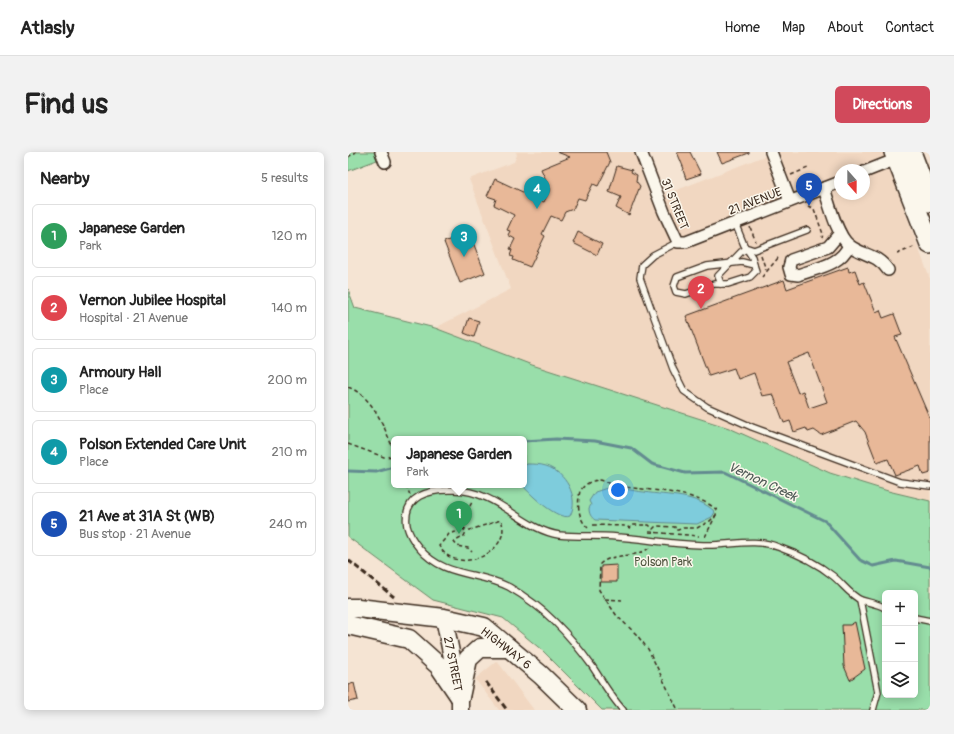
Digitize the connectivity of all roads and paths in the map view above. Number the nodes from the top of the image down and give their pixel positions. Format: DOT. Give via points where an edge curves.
graph roads {
  1 [pos="356,152"];
  2 [pos="641,152"];
  3 [pos="771,152"];
  4 [pos="903,154"];
  5 [pos="348,157"];
  6 [pos="808,168"];
  7 [pos="870,169"];
  8 [pos="791,175"];
  9 [pos="834,184"];
  10 [pos="824,188"];
  11 [pos="790,201"];
  12 [pos="930,202"];
  13 [pos="735,223"];
  14 [pos="750,228"];
  15 [pos="807,230"];
  16 [pos="840,232"];
  17 [pos="678,242"];
  18 [pos="756,242"];
  19 [pos="926,244"];
  20 [pos="849,245"];
  21 [pos="748,248"];
  22 [pos="760,253"];
  23 [pos="897,254"];
  24 [pos="731,262"];
  25 [pos="754,265"];
  26 [pos="888,270"];
  27 [pos="767,271"];
  28 [pos="721,284"];
  29 [pos="348,387"];
  30 [pos="391,443"];
  31 [pos="348,444"];
  32 [pos="391,456"];
  33 [pos="930,486"];
  34 [pos="407,488"];
  35 [pos="482,495"];
  36 [pos="413,500"];
  37 [pos="716,515"];
  38 [pos="593,525"];
  39 [pos="613,526"];
  40 [pos="462,528"];
  41 [pos="590,529"];
  42 [pos="653,529"];
  43 [pos="613,530"];
  44 [pos="626,530"];
  45 [pos="678,530"];
  46 [pos="633,531"];
  47 [pos="646,532"];
  48 [pos="653,532"];
  49 [pos="680,535"];
  50 [pos="651,540"];
  51 [pos="472,552"];
  52 [pos="606,599"];
  53 [pos="622,600"];
  54 [pos="860,600"];
  55 [pos="882,606"];
  56 [pos="348,608"];
  57 [pos="444,618"];
  58 [pos="918,619"];
  59 [pos="930,621"];
  60 [pos="348,625"];
  61 [pos="509,648"];
  62 [pos="460,703"];
  63 [pos="577,710"];
  64 [pos="623,710"];
  65 [pos="678,710"];
  66 [pos="873,710"];
  1 -- 5 [label="path"];
  2 -- 17 [label="street, 31 STREET"];
  3 -- 11 [label="street"];
  4 -- 7 [label="street"];
  4 -- 12 [label="highway"];
  4 -- 19 [label="highway"];
  6 -- 8 [label="path"];
  9 -- 10 [label="street, 21 AVENUE"];
  10 -- 11 [label="street, 21 AVENUE"];
  10 -- 16 [label="street"];
  11 -- 13 [label="street, 21 AVENUE"];
  13 -- 17 [label="street, 21 AVENUE" via="686,242"];
  13 -- 21 [label="lane" via="744,245"];
  14 -- 18 [label="path"];
  15 -- 21 [label="lane" via="754,250"];
  16 -- 20 [label="street"];
  16 -- 20 [label="street" via="828,247 792,260 789,267 791,274 798,275 839,260"];
  17 -- 33 [label="lane" via="653,255 642,265 640,278 673,369 684,391 707,407 752,427 900,482"];
  19 -- 23 [label="path"];
  20 -- 26 [label="street" via="881,261"];
  21 -- 24 [label="lane"];
  21 -- 25 [label="lane"];
  22 -- 27 [label="path"];
  24 -- 25 [label="lane"];
  24 -- 28 [label="lane" via="718,276"];
  24 -- 28 [label="lane" via="707,266 677,277 674,286 676,292 686,294"];
  25 -- 28 [label="lane" via="756,271 750,277"];
  29 -- 30 [label="path" via="356,390 373,408"];
  31 -- 32 [label="path" via="384,457"];
  34 -- 36 [label="path"];
  35 -- 36 [label="lane" via="454,490 422,494"];
  35 -- 40 [label="path" via="471,502 468,519"];
  35 -- 50 [label="lane" via="545,531 560,535"];
  36 -- 64 [label="lane" via="408,511 407,527 423,553 449,570 506,586 545,612 560,625"];
  37 -- 41 [label="path" via="717,510 714,506 677,493 611,485 600,480 588,483 580,490 580,519"];
  37 -- 45 [label="path" via="697,528"];
  37 -- 49 [label="path" via="706,537"];
  38 -- 39 [label="path"];
  39 -- 42 [label="path" via="649,526"];
  39 -- 43 [label="path"];
  40 -- 40 [label="path" via="459,532 449,534 439,546 446,555 469,560 479,559 488,553 499,539 502,524 500,520 470,530"];
  40 -- 51 [label="path" via="466,532 464,536 454,542 457,546 468,548"];
  42 -- 45 [label="path" via="656,526 675,527 675,530"];
  42 -- 48 [label="path"];
  44 -- 46 [label="path"];
  45 -- 49 [label="path"];
  47 -- 48 [label="path"];
  48 -- 49 [label="path"];
  50 -- 52 [label="path" via="652,546 643,553 611,558 600,564 599,590"];
  50 -- 54 [label="lane" via="708,545 747,542 776,546 808,560 832,575"];
  52 -- 53 [label="path"];
  52 -- 65 [label="path" via="617,616 648,649"];
  54 -- 55 [label="lane"];
  54 -- 66 [label="lane" via="878,692"];
  56 -- 57 [label="main road, HIGHWAY 6"];
  57 -- 61 [label="main road, HIGHWAY 6" via="484,627"];
  57 -- 62 [label="main road, 27 STREET"];
  58 -- 59 [label="lane"];
  60 -- 62 [label="main road" via="409,639 439,666"];
  61 -- 62 [label="main road" via="480,648 468,659"];
  61 -- 63 [label="main road, HIGHWAY 6"];
}
